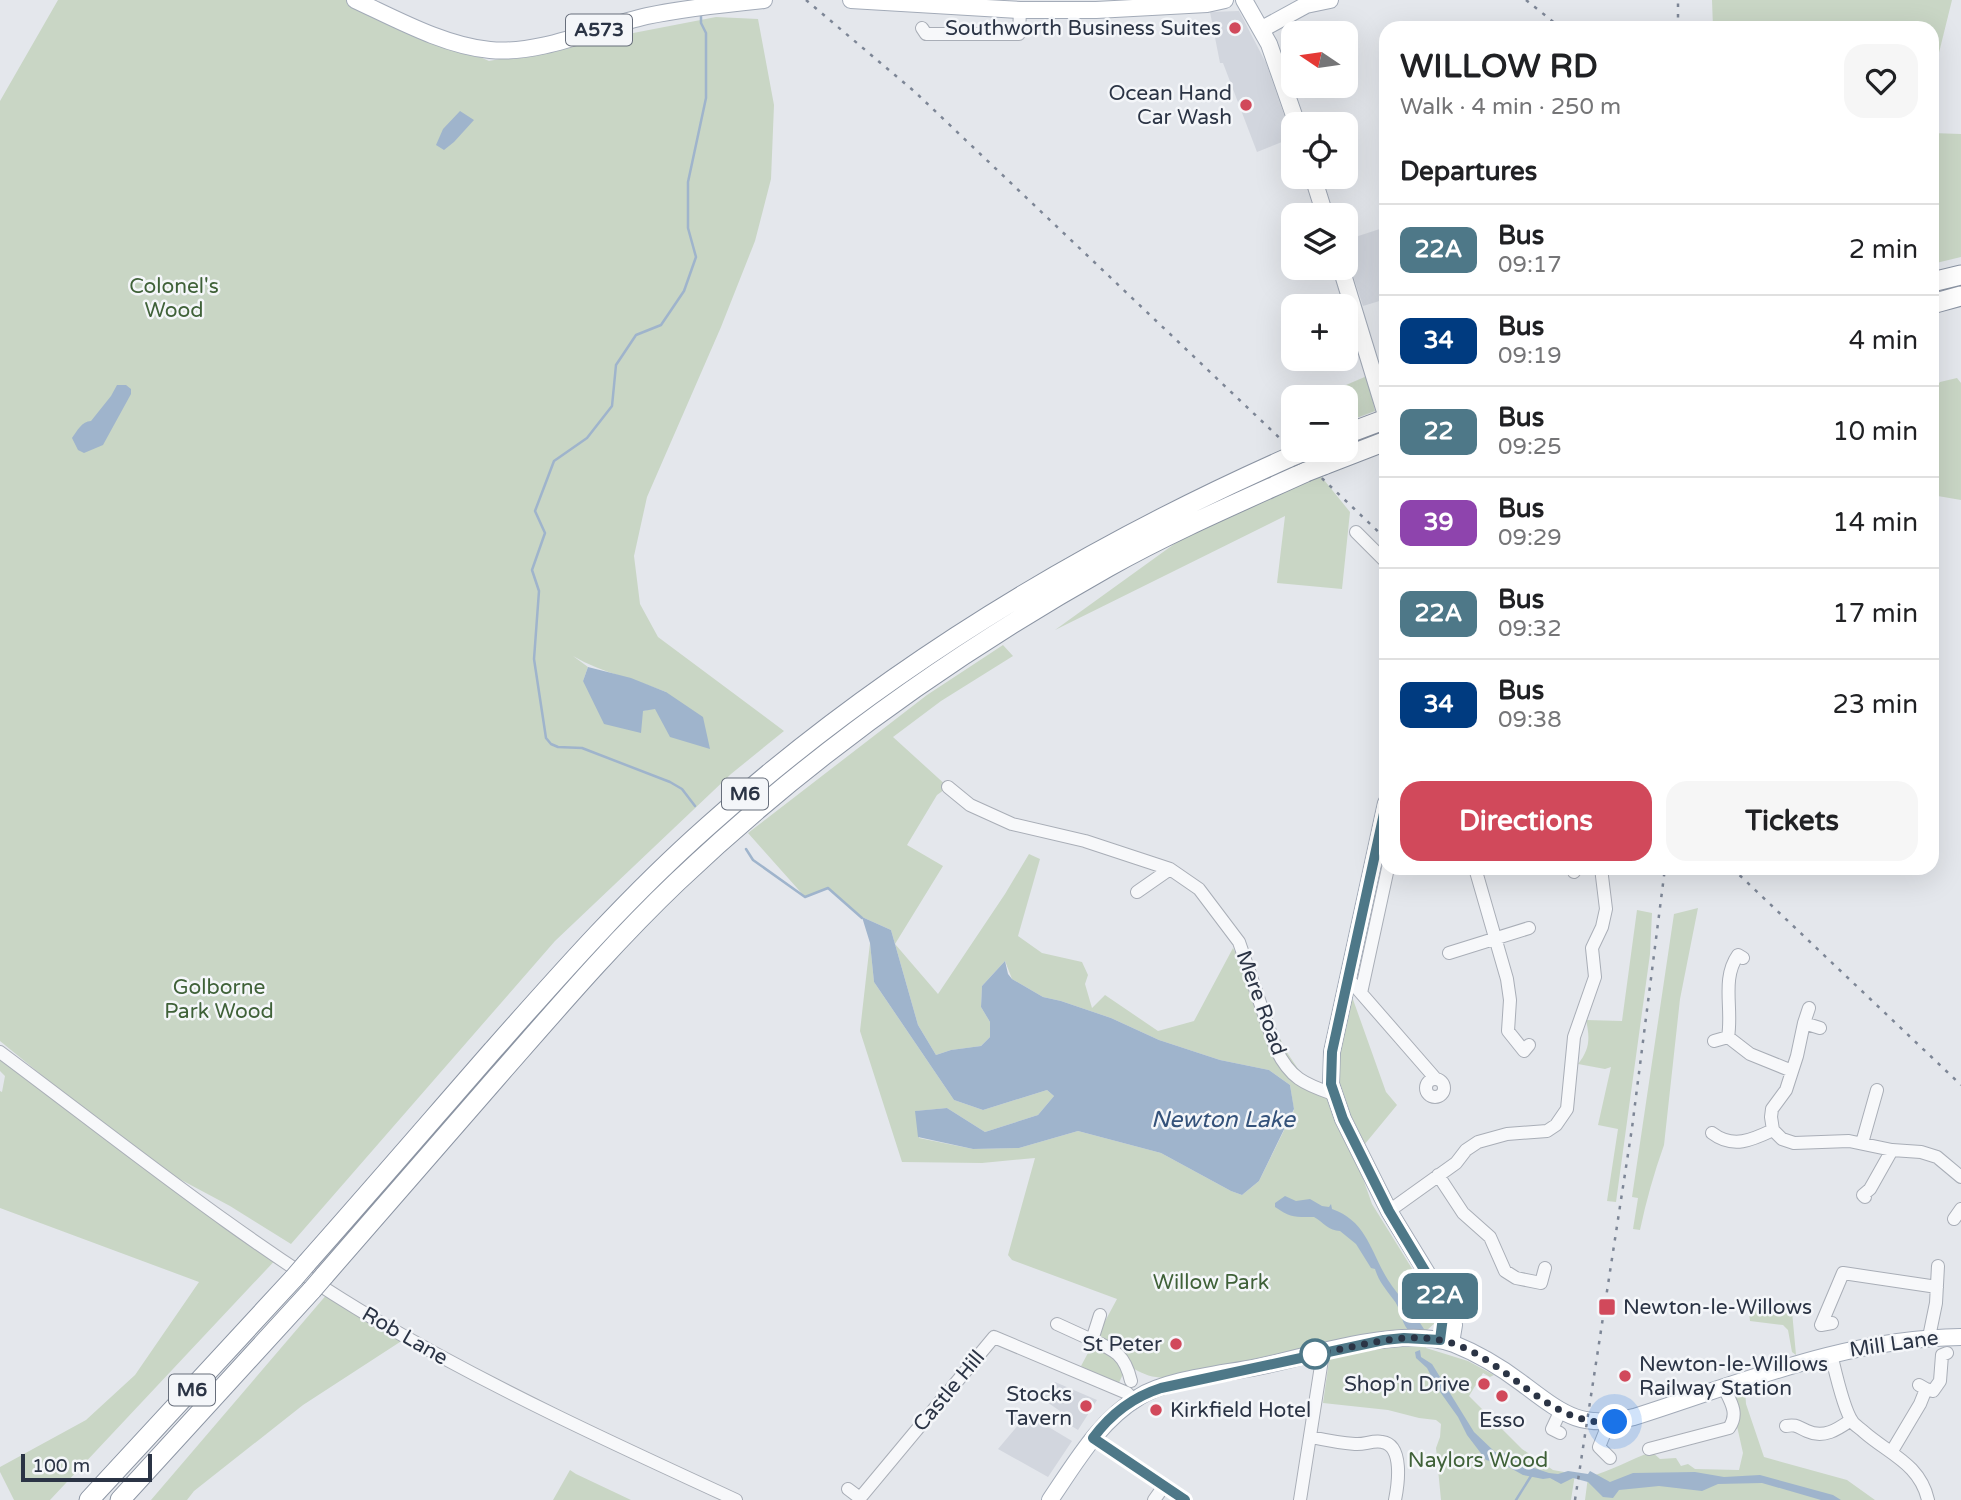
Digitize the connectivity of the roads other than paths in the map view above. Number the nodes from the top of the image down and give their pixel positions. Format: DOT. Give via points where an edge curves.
graph roads {
  1 [pos="355,0"];
  2 [pos="764,0"];
  3 [pos="851,0"];
  4 [pos="1225,0"];
  5 [pos="1244,0"];
  6 [pos="1330,0"];
  7 [pos="1209,2"];
  8 [pos="1020,10"];
  9 [pos="1258,23"];
  10 [pos="922,28"];
  11 [pos="1293,112"];
  12 [pos="1961,275"];
  13 [pos="1344,280"];
  14 [pos="1939,280"];
  15 [pos="1961,296"];
  16 [pos="1939,302"];
  17 [pos="1379,405"];
  18 [pos="1379,421"];
  19 [pos="1358,429"];
  20 [pos="1379,444"];
  21 [pos="1281,461"];
  22 [pos="1356,532"];
  23 [pos="1379,555"];
  24 [pos="948,787"];
  25 [pos="1379,835"];
  26 [pos="1170,869"];
  27 [pos="1386,875"];
  28 [pos="1477,875"];
  29 [pos="1602,875"];
  30 [pos="1134,892"];
  31 [pos="1530,928"];
  32 [pos="1495,939"];
  33 [pos="1577,947"];
  34 [pos="1592,948"];
  35 [pos="1449,953"];
  36 [pos="1739,954"];
  37 [pos="1348,977"];
  38 [pos="1361,993"];
  39 [pos="1809,1009"];
  40 [pos="1804,1023"];
  41 [pos="1820,1028"];
  42 [pos="1728,1037"];
  43 [pos="1714,1041"];
  44 [pos="1530,1045"];
  45 [pos="0,1052"];
  46 [pos="1792,1071"];
  47 [pos="1435,1078"];
  48 [pos="1878,1090"];
  49 [pos="1334,1094"];
  50 [pos="1773,1130"];
  51 [pos="1713,1132"];
  52 [pos="1862,1143"];
  53 [pos="1892,1150"];
  54 [pos="1438,1175"];
  55 [pos="1961,1177"];
  56 [pos="1863,1195"];
  57 [pos="1389,1211"];
  58 [pos="1938,1266"];
  59 [pos="1545,1268"];
  60 [pos="1937,1287"];
  61 [pos="1100,1315"];
  62 [pos="1057,1324"];
  63 [pos="1823,1324"];
  64 [pos="1929,1337"];
  65 [pos="1961,1337"];
  66 [pos="1092,1340"];
  67 [pos="1446,1342"];
  68 [pos="1323,1353"];
  69 [pos="1831,1353"];
  70 [pos="1947,1353"];
  71 [pos="1132,1386"];
  72 [pos="1724,1388"];
  73 [pos="1560,1412"];
  74 [pos="1851,1420"];
  75 [pos="1609,1422"];
  76 [pos="1793,1422"];
  77 [pos="1552,1429"];
  78 [pos="153,1433"];
  79 [pos="1311,1437"];
  80 [pos="1093,1438"];
  81 [pos="171,1447"];
  82 [pos="1656,1451"];
  83 [pos="1892,1451"];
  84 [pos="1610,1458"];
  85 [pos="1164,1486"];
  86 [pos="848,1489"];
  87 [pos="861,1499"];
  88 [pos="75,1500"];
  89 [pos="89,1500"];
  90 [pos="120,1500"];
  91 [pos="132,1500"];
  92 [pos="736,1500"];
  93 [pos="1050,1500"];
  94 [pos="1154,1500"];
  95 [pos="1185,1500"];
  96 [pos="1300,1500"];
  97 [pos="1395,1500"];
  98 [pos="1928,1500"];
  1 -- 2 [label="main road, A573" via="427,33 473,47 507,51 646,16"];
  3 -- 8 [label="main road"];
  4 -- 7 [label="main road"];
  5 -- 9 [label="main road"];
  6 -- 9 [label="main road"];
  7 -- 8 [label="main road"];
  8 -- 10 [label="street" via="1019,34 926,34"];
  9 -- 11 [label="main road"];
  12 -- 14 [label="highway"];
  13 -- 17 [label="main road"];
  15 -- 16 [label="highway"];
  18 -- 19 [label="highway"];
  20 -- 81 [label="highway, M6" via="1315,469 1111,566 897,700 804,771 679,881 589,971"];
  21 -- 78 [label="highway, M6" via="1174,510 1027,590 887,682 792,755 691,842 574,958"];
  22 -- 23 [label="street"];
  24 -- 26 [label="street, Mere Road" via="970,805 1012,824 1085,841"];
  25 -- 37 [label="main road"];
  26 -- 30 [label="street"];
  26 -- 49 [label="street, Mere Road" via="1199,889 1239,942 1284,1066 1300,1081"];
  27 -- 38 [label="street"];
  28 -- 32 [label="street"];
  29 -- 34 [label="street" via="1605,918"];
  31 -- 32 [label="street"];
  32 -- 35 [label="street"];
  32 -- 44 [label="street" via="1510,1000 1508,1031 1524,1051"];
  33 -- 34 [label="street"];
  34 -- 54 [label="street" via="1600,978 1574,1037 1567,1110 1555,1134 1515,1128 1472,1146"];
  36 -- 42 [label="street" via="1729,978"];
  37 -- 38 [label="street"];
  37 -- 49 [label="main road" via="1332,1052"];
  38 -- 47 [label="street"];
  39 -- 40 [label="street"];
  40 -- 41 [label="street"];
  40 -- 46 [label="street"];
  42 -- 43 [label="street"];
  42 -- 46 [label="street" via="1750,1054"];
  45 -- 92 [label="street, Rob Lane" via="262,1245 374,1319 484,1381"];
  46 -- 50 [label="street" via="1786,1090 1772,1109"];
  48 -- 52 [label="street"];
  49 -- 57 [label="main road"];
  50 -- 51 [label="street" via="1744,1142 1731,1142"];
  50 -- 52 [label="street" via="1794,1143"];
  52 -- 53 [label="street"];
  53 -- 55 [label="street" via="1937,1157"];
  53 -- 56 [label="street"];
  54 -- 57 [label="street"];
  54 -- 59 [label="street" via="1463,1213 1490,1237 1505,1272 1540,1288"];
  57 -- 67 [label="main road" via="1449,1308 1453,1319"];
  58 -- 60 [label="street"];
  60 -- 63 [label="street" via="1839,1273"];
  60 -- 64 [label="street"];
  61 -- 66 [label="street"];
  62 -- 66 [label="street"];
  64 -- 65 [label="main road, Mill Lane"];
  64 -- 69 [label="main road, Mill Lane"];
  66 -- 71 [label="street" via="1115,1350 1125,1362"];
  67 -- 68 [label="main road" via="1404,1338"];
  67 -- 73 [label="main road, Mill Lane" via="1498,1366"];
  68 -- 71 [label="main road" via="1161,1388"];
  68 -- 79 [label="street"];
  69 -- 72 [label="main road, Mill Lane"];
  69 -- 74 [label="street"];
  70 -- 83 [label="street" via="1942,1355 1940,1381 1933,1391 1922,1387 1920,1404"];
  71 -- 80 [label="main road"];
  71 -- 87 [label="street, Castle Hill" via="994,1337"];
  72 -- 75 [label="main road, Mill Lane"];
  72 -- 82 [label="street" via="1734,1413 1729,1428"];
  73 -- 75 [label="main road, Mill Lane"];
  73 -- 77 [label="street"];
  74 -- 76 [label="street" via="1825,1434 1808,1432"];
  74 -- 83 [label="street"];
  75 -- 84 [label="street" via="1596,1444"];
  78 -- 88 [label="highway"];
  78 -- 89 [label="highway, M6"];
  79 -- 96 [label="street"];
  79 -- 97 [label="street" via="1353,1444 1387,1443 1397,1460"];
  80 -- 85 [label="street"];
  80 -- 93 [label="main road"];
  81 -- 90 [label="highway, M6"];
  81 -- 91 [label="highway"];
  83 -- 98 [label="street" via="1920,1476"];
  85 -- 94 [label="street"];
  85 -- 95 [label="street"];
  86 -- 87 [label="street, Castle Hill"];
}
